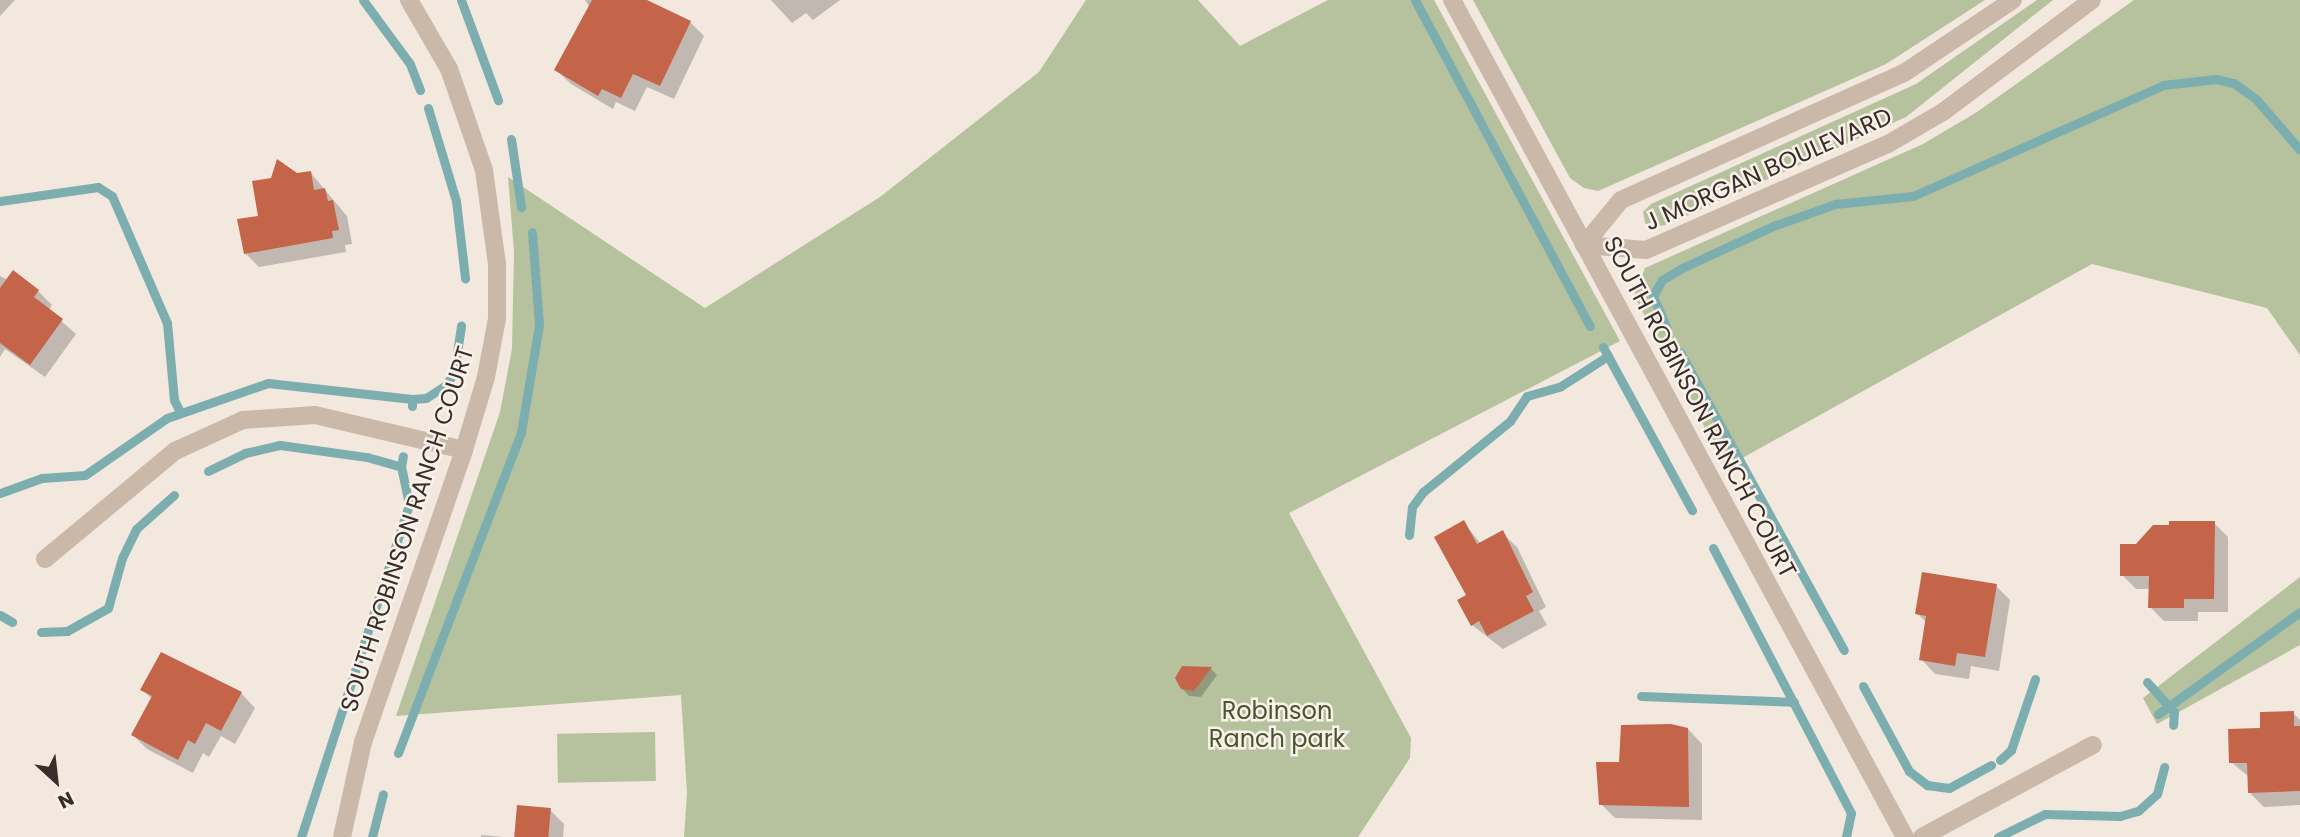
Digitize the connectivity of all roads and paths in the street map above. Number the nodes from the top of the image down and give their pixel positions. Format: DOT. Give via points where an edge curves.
graph roads {
  1 [pos="409,0"];
  2 [pos="1452,0"];
  3 [pos="2013,0"];
  4 [pos="2092,0"];
  5 [pos="1584,245"];
  6 [pos="464,450"];
  7 [pos="45,559"];
  8 [pos="2093,745"];
  9 [pos="342,837"];
  10 [pos="1905,837"];
  11 [pos="1922,837"];
  1 -- 6 [label="street, SOUTH ROBINSON RANCH COURT" via="450,69 488,190 497,264 497,320"];
  2 -- 5 [label="street, SOUTH ROBINSON RANCH COURT"];
  3 -- 5 [label="street, J MORGAN BOULEVARD" via="1904,74 1621,200"];
  4 -- 5 [label="street, J MORGAN BOULEVARD" via="1942,112 1888,144 1646,250"];
  5 -- 10 [label="street, SOUTH ROBINSON RANCH COURT"];
  6 -- 7 [label="street" via="315,415 243,420 175,451"];
  6 -- 9 [label="street, SOUTH ROBINSON RANCH COURT" via="374,708"];
  8 -- 11 [label="street"];
}
